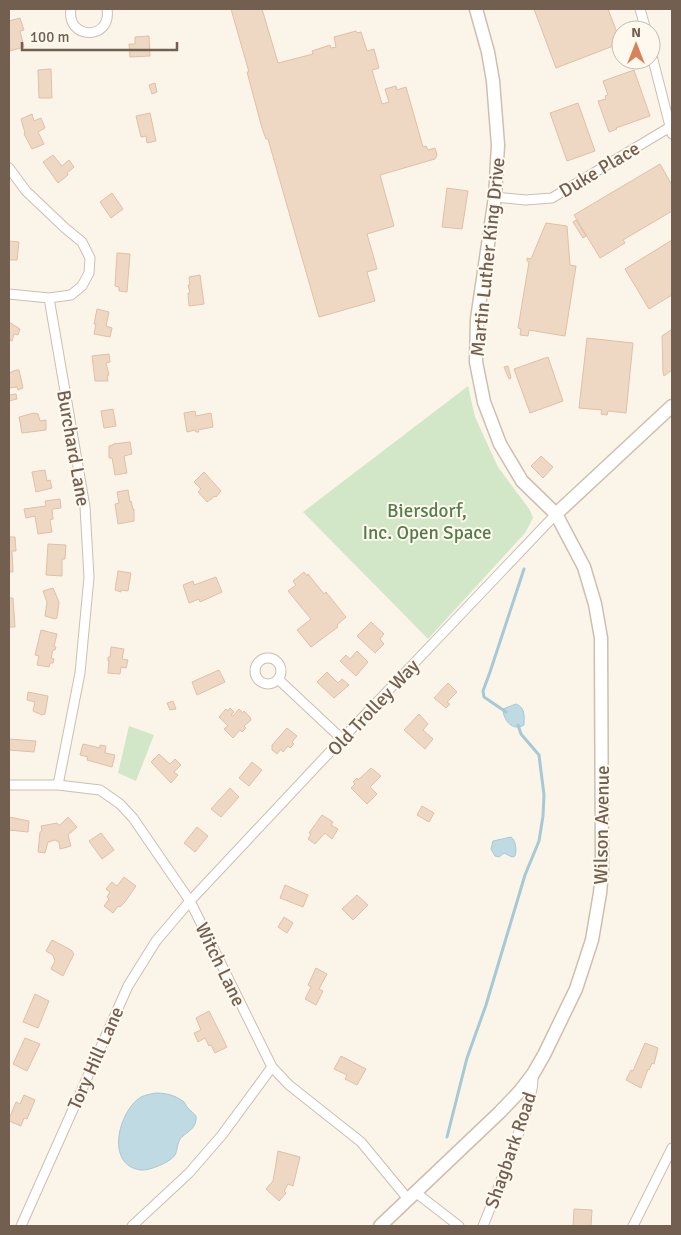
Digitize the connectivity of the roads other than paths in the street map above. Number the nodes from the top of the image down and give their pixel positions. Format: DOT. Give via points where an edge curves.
graph roads {
  1 [pos="71,9"];
  2 [pos="107,9"];
  3 [pos="476,9"];
  4 [pos="656,70"];
  5 [pos="671,131"];
  6 [pos="9,168"];
  7 [pos="495,197"];
  8 [pos="9,294"];
  9 [pos="49,298"];
  10 [pos="672,406"];
  11 [pos="556,514"];
  12 [pos="278,679"];
  13 [pos="342,739"];
  14 [pos="9,785"];
  15 [pos="58,785"];
  16 [pos="190,901"];
  17 [pos="272,1067"];
  18 [pos="533,1074"];
  19 [pos="672,1148"];
  20 [pos="411,1195"];
  21 [pos="20,1226"];
  22 [pos="132,1226"];
  23 [pos="380,1226"];
  24 [pos="459,1226"];
  25 [pos="483,1226"];
  26 [pos="634,1226"];
  1 -- 2 [label="street" via="74,25 88,33 103,27"];
  3 -- 7 [label="main road, Martin Luther King Drive" via="496,99"];
  4 -- 5 [label="street"];
  5 -- 7 [label="street, Duke Place" via="552,198"];
  6 -- 9 [label="street" via="26,191 82,242 90,258 89,273 82,286 71,295"];
  7 -- 11 [label="main road, Martin Luther King Drive" via="477,319 476,362 484,402 500,444 522,481"];
  8 -- 9 [label="street"];
  9 -- 15 [label="street, Burchard Lane" via="85,507 90,577 80,673"];
  10 -- 11 [label="main road"];
  11 -- 13 [label="street, Old Trolley Way"];
  11 -- 18 [label="main road, Wilson Avenue" via="584,567 601,638 602,862 597,918 584,966 555,1036"];
  12 -- 13 [label="street"];
  13 -- 16 [label="street, Old Trolley Way"];
  14 -- 15 [label="street, Witch Lane"];
  15 -- 16 [label="street, Witch Lane" via="100,790 120,804"];
  16 -- 17 [label="street, Witch Lane"];
  16 -- 21 [label="street, Tory Hill Lane" via="156,941 128,986"];
  17 -- 20 [label="street, Witch Lane" via="289,1085 361,1142"];
  17 -- 22 [label="street" via="222,1135 189,1173"];
  18 -- 20 [label="main road, Wilson Avenue" via="500,1112"];
  18 -- 25 [label="street, Shagbark Road" via="529,1104"];
  19 -- 26 [label="street"];
  20 -- 23 [label="main road, Wilson Avenue"];
  20 -- 24 [label="street, Witch Lane"];
}
